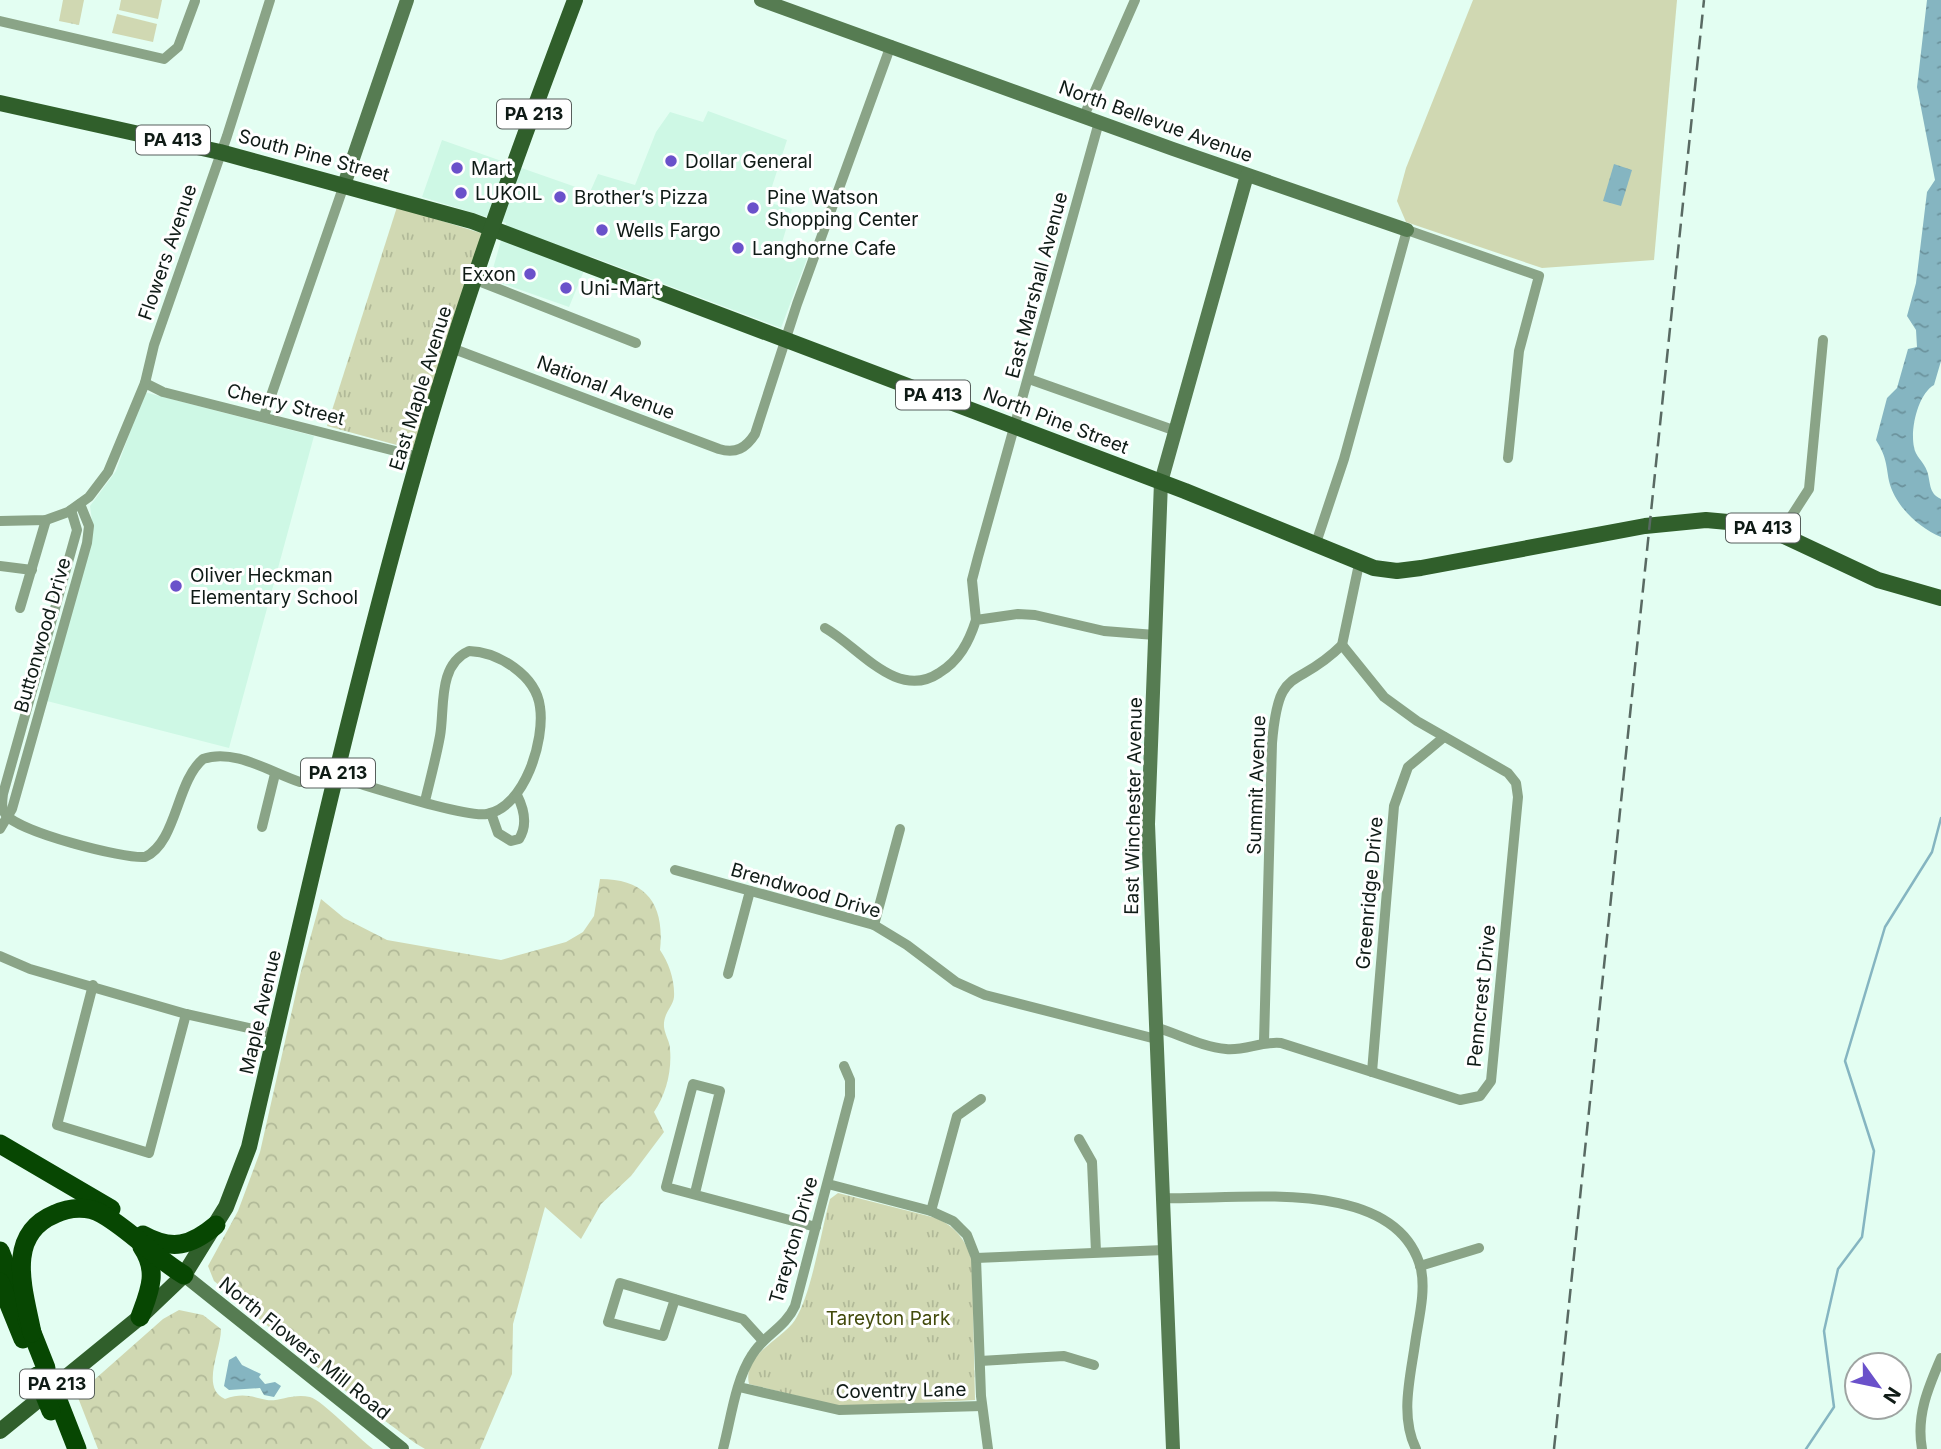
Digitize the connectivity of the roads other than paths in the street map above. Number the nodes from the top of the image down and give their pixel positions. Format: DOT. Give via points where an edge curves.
graph roads {
  1 [pos="270,0"];
  2 [pos="407,0"];
  3 [pos="575,0"];
  4 [pos="761,0"];
  5 [pos="1135,0"];
  6 [pos="195,1"];
  7 [pos="0,22"];
  8 [pos="891,46"];
  9 [pos="0,103"];
  10 [pos="1084,116"];
  11 [pos="1099,122"];
  12 [pos="220,152"];
  13 [pos="1247,175"];
  14 [pos="344,185"];
  15 [pos="493,228"];
  16 [pos="1407,230"];
  17 [pos="476,280"];
  18 [pos="785,339"];
  19 [pos="1823,340"];
  20 [pos="636,343"];
  21 [pos="454,349"];
  22 [pos="1028,379"];
  23 [pos="145,383"];
  24 [pos="264,416"];
  25 [pos="1014,426"];
  26 [pos="1176,431"];
  27 [pos="419,457"];
  28 [pos="1508,458"];
  29 [pos="1161,482"];
  30 [pos="80,504"];
  31 [pos="71,510"];
  32 [pos="404,512"];
  33 [pos="46,520"];
  34 [pos="0,521"];
  35 [pos="1780,534"];
  36 [pos="1315,546"];
  37 [pos="1359,564"];
  38 [pos="0,566"];
  39 [pos="32,570"];
  40 [pos="1941,598"];
  41 [pos="20,608"];
  42 [pos="976,620"];
  43 [pos="825,628"];
  44 [pos="1155,635"];
  45 [pos="1342,645"];
  46 [pos="1444,737"];
  47 [pos="275,774"];
  48 [pos="337,777"];
  49 [pos="300,782"];
  50 [pos="517,795"];
  51 [pos="425,801"];
  52 [pos="491,813"];
  53 [pos="7,816"];
  54 [pos="262,827"];
  55 [pos="0,829"];
  56 [pos="900,829"];
  57 [pos="675,870"];
  58 [pos="750,891"];
  59 [pos="874,925"];
  60 [pos="0,956"];
  61 [pos="728,974"];
  62 [pos="93,985"];
  63 [pos="186,1014"];
  64 [pos="1156,1033"];
  65 [pos="276,1034"];
  66 [pos="1264,1042"];
  67 [pos="844,1066"];
  68 [pos="1372,1072"];
  69 [pos="981,1099"];
  70 [pos="1079,1139"];
  71 [pos="0,1144"];
  72 [pos="828,1184"];
  73 [pos="695,1194"];
  74 [pos="1161,1198"];
  75 [pos="931,1211"];
  76 [pos="216,1225"];
  77 [pos="817,1227"];
  78 [pos="140,1238"];
  79 [pos="1479,1248"];
  80 [pos="1164,1250"];
  81 [pos="0,1251"];
  82 [pos="1096,1252"];
  83 [pos="976,1258"];
  84 [pos="1420,1266"];
  85 [pos="184,1275"];
  86 [pos="0,1281"];
  87 [pos="675,1299"];
  88 [pos="140,1317"];
  89 [pos="32,1333"];
  90 [pos="763,1341"];
  91 [pos="1941,1358"];
  92 [pos="980,1360"];
  93 [pos="1094,1365"];
  94 [pos="41,1372"];
  95 [pos="739,1387"];
  96 [pos="982,1406"];
  97 [pos="55,1407"];
  98 [pos="0,1431"];
  99 [pos="65,1449"];
  100 [pos="77,1449"];
  101 [pos="402,1449"];
  102 [pos="723,1449"];
  103 [pos="988,1449"];
  104 [pos="1172,1449"];
  105 [pos="1416,1449"];
  106 [pos="1922,1449"];
  1 -- 12 [label="street, Flowers Avenue"];
  2 -- 14 [label="street"];
  3 -- 15 [label="main road, East Maple Avenue / PA 213"];
  4 -- 8 [label="street, North Bellevue Avenue"];
  5 -- 10 [label="street"];
  6 -- 7 [label="street" via="178,47 164,59"];
  8 -- 10 [label="street, North Bellevue Avenue"];
  8 -- 18 [label="street"];
  9 -- 12 [label="main road, South Pine Street / PA 413"];
  10 -- 11 [label="street, North Bellevue Avenue"];
  11 -- 13 [label="street, North Bellevue Avenue"];
  11 -- 22 [label="street, East Marshall Avenue"];
  12 -- 14 [label="main road, South Pine Street / PA 413"];
  12 -- 23 [label="street, Flowers Avenue"];
  13 -- 16 [label="street, North Bellevue Avenue"];
  13 -- 26 [label="street, East Winchester Avenue"];
  14 -- 15 [label="main road, South Pine Street / PA 413"];
  14 -- 24 [label="street"];
  15 -- 17 [label="main road, East Maple Avenue / PA 213"];
  15 -- 18 [label="main road, North Pine Street / PA 413"];
  16 -- 28 [label="street, North Bellevue Avenue" via="1539,276 1519,351"];
  16 -- 36 [label="street"];
  17 -- 20 [label="street"];
  17 -- 21 [label="main road, East Maple Avenue / PA 213"];
  18 -- 21 [label="street, National Avenue" via="755,434 745,447 730,451"];
  18 -- 25 [label="main road, North Pine Street / PA 413"];
  19 -- 35 [label="street" via="1810,489"];
  21 -- 27 [label="main road, East Maple Avenue / PA 213"];
  22 -- 25 [label="street, East Marshall Avenue"];
  22 -- 26 [label="street"];
  23 -- 24 [label="street, Cherry Street" via="163,392"];
  23 -- 30 [label="street, Flowers Avenue" via="108,472"];
  24 -- 27 [label="street, Cherry Street"];
  25 -- 29 [label="main road, North Pine Street / PA 413"];
  25 -- 42 [label="street, East Marshall Avenue" via="972,580"];
  26 -- 29 [label="street, East Winchester Avenue"];
  27 -- 32 [label="main road, East Maple Avenue / PA 213"];
  29 -- 36 [label="main road, North Pine Street / PA 413"];
  29 -- 44 [label="street, East Winchester Avenue"];
  30 -- 31 [label="street, Flowers Avenue"];
  30 -- 53 [label="street, Buttonwood Drive" via="89,526 87,543"];
  31 -- 33 [label="street, Flowers Avenue"];
  31 -- 53 [label="street, Buttonwood Drive" via="77,530 3,794"];
  32 -- 48 [label="main road, Maple Avenue / PA 213"];
  33 -- 34 [label="street"];
  33 -- 39 [label="street"];
  35 -- 37 [label="main road, North Pine Street / PA 413" via="1745,523 1684,520 1397,571"];
  35 -- 40 [label="main road, PA 413" via="1878,580"];
  36 -- 37 [label="main road, North Pine Street / PA 413"];
  37 -- 45 [label="street"];
  38 -- 39 [label="street"];
  39 -- 41 [label="street"];
  42 -- 43 [label="street" via="952,663 933,677 916,682 894,677"];
  42 -- 44 [label="street" via="1035,615 1095,629"];
  44 -- 64 [label="street, East Winchester Avenue" via="1148,824"];
  45 -- 46 [label="street, Penncrest Drive" via="1384,696"];
  45 -- 66 [label="street, Summit Avenue" via="1289,682 1277,702"];
  46 -- 68 [label="street, Greenridge Drive" via="1408,767 1394,806"];
  46 -- 68 [label="street, Penncrest Drive" via="1502,769 1518,790 1490,1081 1480,1096 1460,1100"];
  47 -- 49 [label="street"];
  47 -- 53 [label="street" via="221,755 203,760 160,844 145,857 48,836"];
  47 -- 54 [label="street"];
  48 -- 51 [label="street"];
  48 -- 65 [label="main road, Maple Avenue / PA 213"];
  50 -- 51 [label="street" via="537,738 537,697 526,678 510,665 469,651 456,660 444,688 440,735"];
  50 -- 52 [label="street"];
  50 -- 52 [label="street" via="524,816 519,839 511,841 498,833"];
  51 -- 52 [label="street"];
  53 -- 55 [label="street, Buttonwood Drive"];
  56 -- 59 [label="street"];
  57 -- 58 [label="street, Brendwood Drive"];
  58 -- 59 [label="street, Brendwood Drive"];
  58 -- 61 [label="street"];
  59 -- 64 [label="street, Brendwood Drive" via="956,982 985,995"];
  60 -- 62 [label="street"];
  62 -- 63 [label="street"];
  62 -- 63 [label="street" via="57,1125 149,1153"];
  63 -- 65 [label="street"];
  64 -- 66 [label="street, Penncrest Drive" via="1226,1049"];
  64 -- 74 [label="street, East Winchester Avenue"];
  65 -- 76 [label="main road, Maple Avenue / PA 213" via="249,1147"];
  66 -- 68 [label="street, Penncrest Drive" via="1298,1047"];
  67 -- 72 [label="street, Tareyton Drive" via="850,1096"];
  69 -- 75 [label="street" via="957,1116"];
  70 -- 82 [label="street" via="1092,1162"];
  71 -- 78 [label="highway" via="99,1202"];
  72 -- 75 [label="street"];
  72 -- 77 [label="street, Tareyton Drive"];
  73 -- 73 [label="street" via="666,1187 693,1084 720,1091"];
  73 -- 77 [label="street"];
  74 -- 80 [label="street, East Winchester Avenue"];
  74 -- 84 [label="street" via="1304,1198 1364,1211 1402,1233"];
  75 -- 83 [label="street" via="963,1230"];
  76 -- 78 [label="highway" via="181,1246"];
  76 -- 85 [label="main road, Maple Avenue / PA 213"];
  77 -- 90 [label="street, Tareyton Drive" via="790,1316"];
  78 -- 85 [label="highway"];
  78 -- 88 [label="highway" via="152,1271"];
  78 -- 89 [label="highway" via="88,1209 66,1209 37,1225 24,1243 20,1264"];
  79 -- 84 [label="street"];
  80 -- 82 [label="street"];
  80 -- 104 [label="street, East Winchester Avenue"];
  81 -- 89 [label="highway"];
  82 -- 83 [label="street"];
  83 -- 92 [label="street"];
  84 -- 105 [label="street" via="1406,1419"];
  85 -- 88 [label="main road, Maple Avenue / PA 213"];
  85 -- 101 [label="street, North Flowers Mill Road"];
  86 -- 94 [label="highway"];
  87 -- 87 [label="street" via="620,1283 608,1322 663,1336"];
  87 -- 90 [label="street" via="743,1319"];
  88 -- 98 [label="main road, Maple Avenue / PA 213"];
  89 -- 94 [label="highway"];
  90 -- 95 [label="street, Tareyton Drive" via="747,1362"];
  91 -- 106 [label="street" via="1925,1397"];
  92 -- 93 [label="street" via="1063,1356"];
  92 -- 96 [label="street"];
  94 -- 97 [label="highway, bridge"];
  95 -- 96 [label="street, Coventry Lane" via="839,1410"];
  95 -- 102 [label="street, Tareyton Drive"];
  96 -- 103 [label="street"];
  97 -- 99 [label="highway"];
  97 -- 100 [label="highway"];
}
